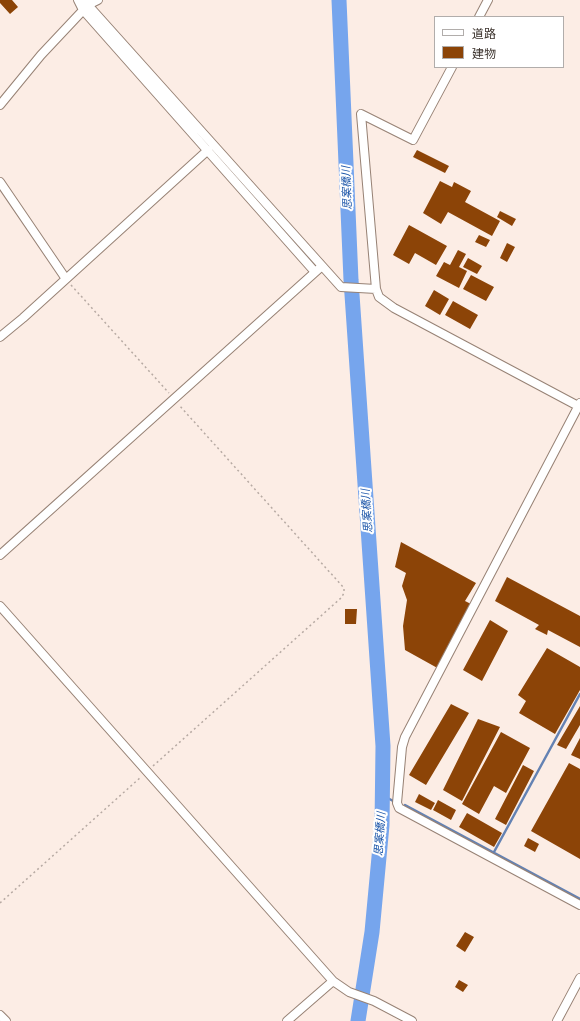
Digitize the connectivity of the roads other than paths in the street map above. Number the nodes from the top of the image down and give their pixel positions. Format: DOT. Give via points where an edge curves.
graph roads {
  1 [pos="78,0"];
  2 [pos="98,0"];
  3 [pos="488,0"];
  4 [pos="86,5"];
  5 [pos="480,16"];
  6 [pos="451,68"];
  7 [pos="0,105"];
  8 [pos="208,150"];
  9 [pos="0,182"];
  10 [pos="322,266"];
  11 [pos="315,272"];
  12 [pos="66,279"];
  13 [pos="372,289"];
  14 [pos="0,337"];
  15 [pos="579,405"];
  16 [pos="0,555"];
  17 [pos="0,606"];
  18 [pos="580,905"];
  19 [pos="580,978"];
  20 [pos="333,981"];
  21 [pos="0,1015"];
  22 [pos="6,1021"];
  23 [pos="287,1021"];
  24 [pos="412,1021"];
  25 [pos="556,1021"];
  1 -- 4 [label="street"];
  2 -- 4 [label="street"];
  3 -- 5 [label="street"];
  4 -- 7 [label="street"];
  4 -- 8 [label="street"];
  4 -- 10 [label="street"];
  6 -- 13 [label="street" via="413,140 361,114"];
  8 -- 11 [label="street"];
  8 -- 12 [label="street"];
  9 -- 12 [label="street"];
  10 -- 11 [label="street"];
  10 -- 13 [label="street" via="341,287"];
  11 -- 16 [label="street"];
  12 -- 14 [label="street"];
  13 -- 15 [label="street" via="394,308"];
  15 -- 18 [label="street" via="405,737 398,803 399,808"];
  17 -- 20 [label="street"];
  19 -- 25 [label="street"];
  20 -- 23 [label="street"];
  20 -- 24 [label="street" via="349,992 374,1001"];
  21 -- 22 [label="street"];
}
